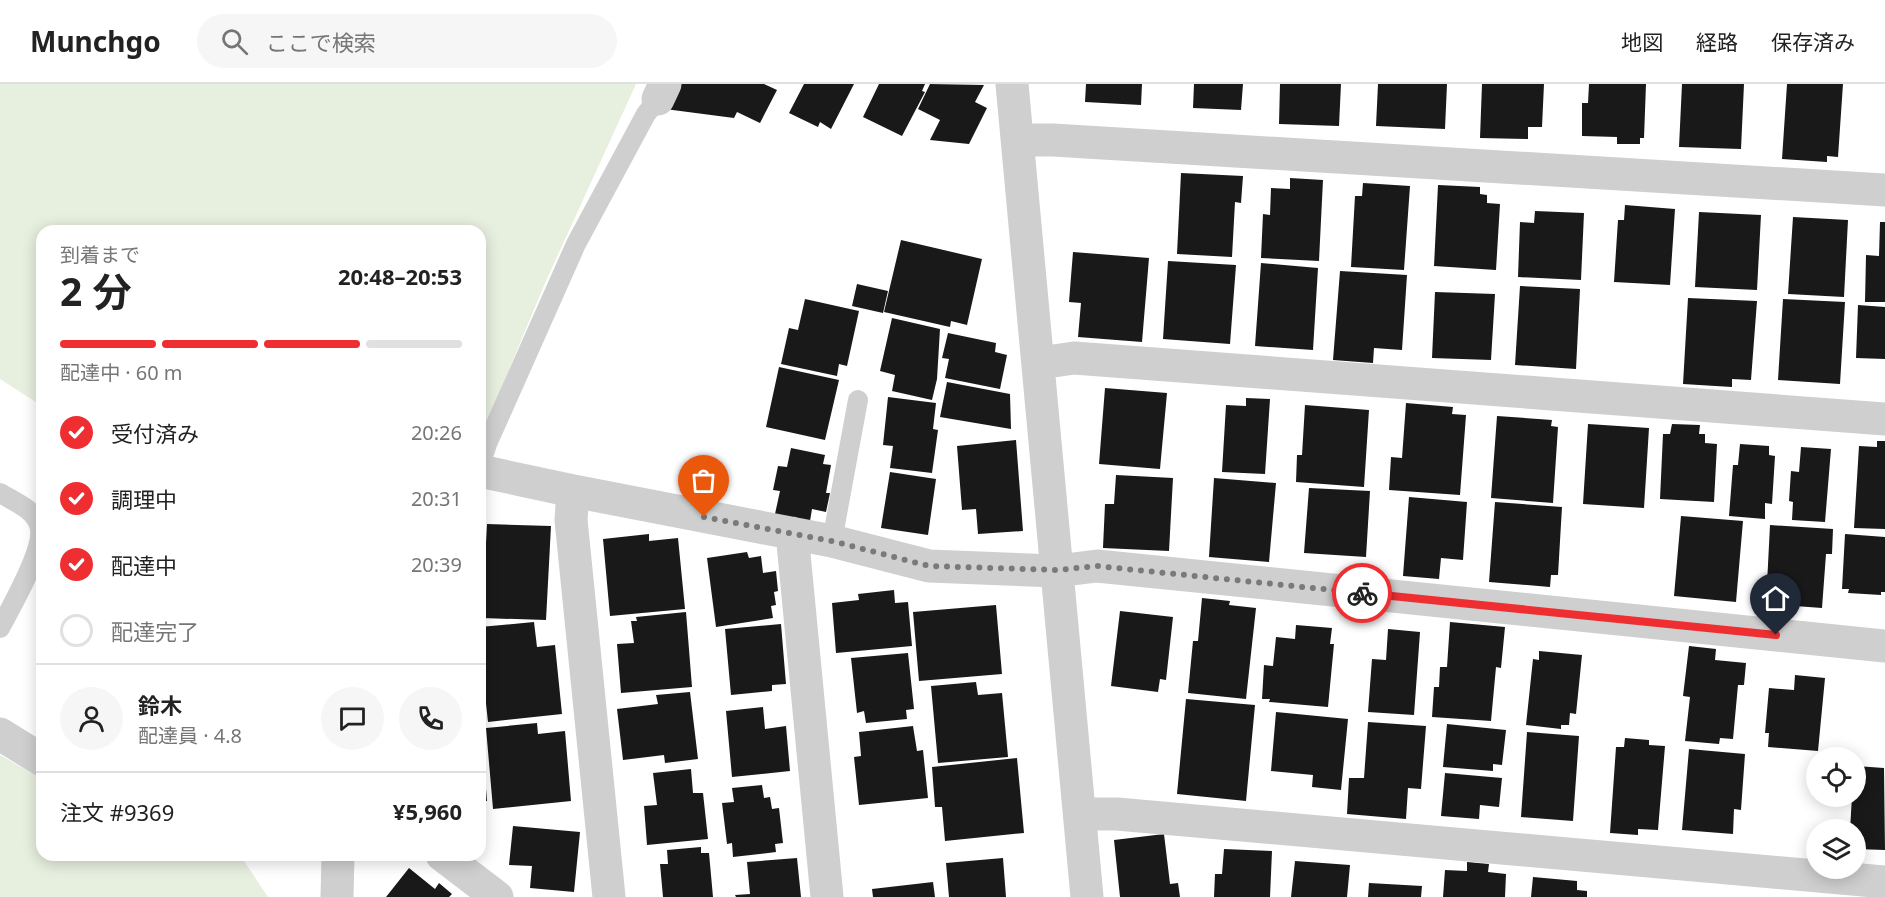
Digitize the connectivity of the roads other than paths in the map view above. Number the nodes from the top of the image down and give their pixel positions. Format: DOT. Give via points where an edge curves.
graph roads {
  1 [pos="1012,84"];
  2 [pos="661,91"];
  3 [pos="1018,140"];
  4 [pos="1885,190"];
  5 [pos="1040,363"];
  6 [pos="858,400"];
  7 [pos="1885,419"];
  8 [pos="486,447"];
  9 [pos="486,472"];
  10 [pos="573,491"];
  11 [pos="0,493"];
  12 [pos="36,520"];
  13 [pos="792,533"];
  14 [pos="832,541"];
  15 [pos="36,555"];
  16 [pos="1057,570"];
  17 [pos="0,628"];
  18 [pos="1885,646"];
  19 [pos="0,734"];
  20 [pos="36,756"];
  21 [pos="1080,814"];
  22 [pos="338,861"];
  23 [pos="450,861"];
  24 [pos="1885,882"];
  25 [pos="337,897"];
  26 [pos="497,897"];
  27 [pos="609,897"];
  28 [pos="827,897"];
  29 [pos="1087,897"];
  1 -- 3 [label="street"];
  2 -- 8 [label="lane" via="576,244"];
  3 -- 4 [label="street"];
  3 -- 5 [label="street"];
  5 -- 7 [label="street" via="1074,358"];
  5 -- 16 [label="street"];
  6 -- 14 [label="lane"];
  9 -- 10 [label="street"];
  10 -- 13 [label="street"];
  10 -- 27 [label="street" via="571,520"];
  11 -- 12 [label="lane"];
  13 -- 14 [label="street"];
  13 -- 28 [label="street"];
  14 -- 16 [label="street" via="929,566"];
  15 -- 17 [label="lane"];
  16 -- 18 [label="street" via="1097,566"];
  16 -- 21 [label="street"];
  19 -- 20 [label="street"];
  21 -- 24 [label="street" via="1118,814"];
  21 -- 29 [label="street"];
  22 -- 25 [label="street"];
  23 -- 26 [label="street"];
}
